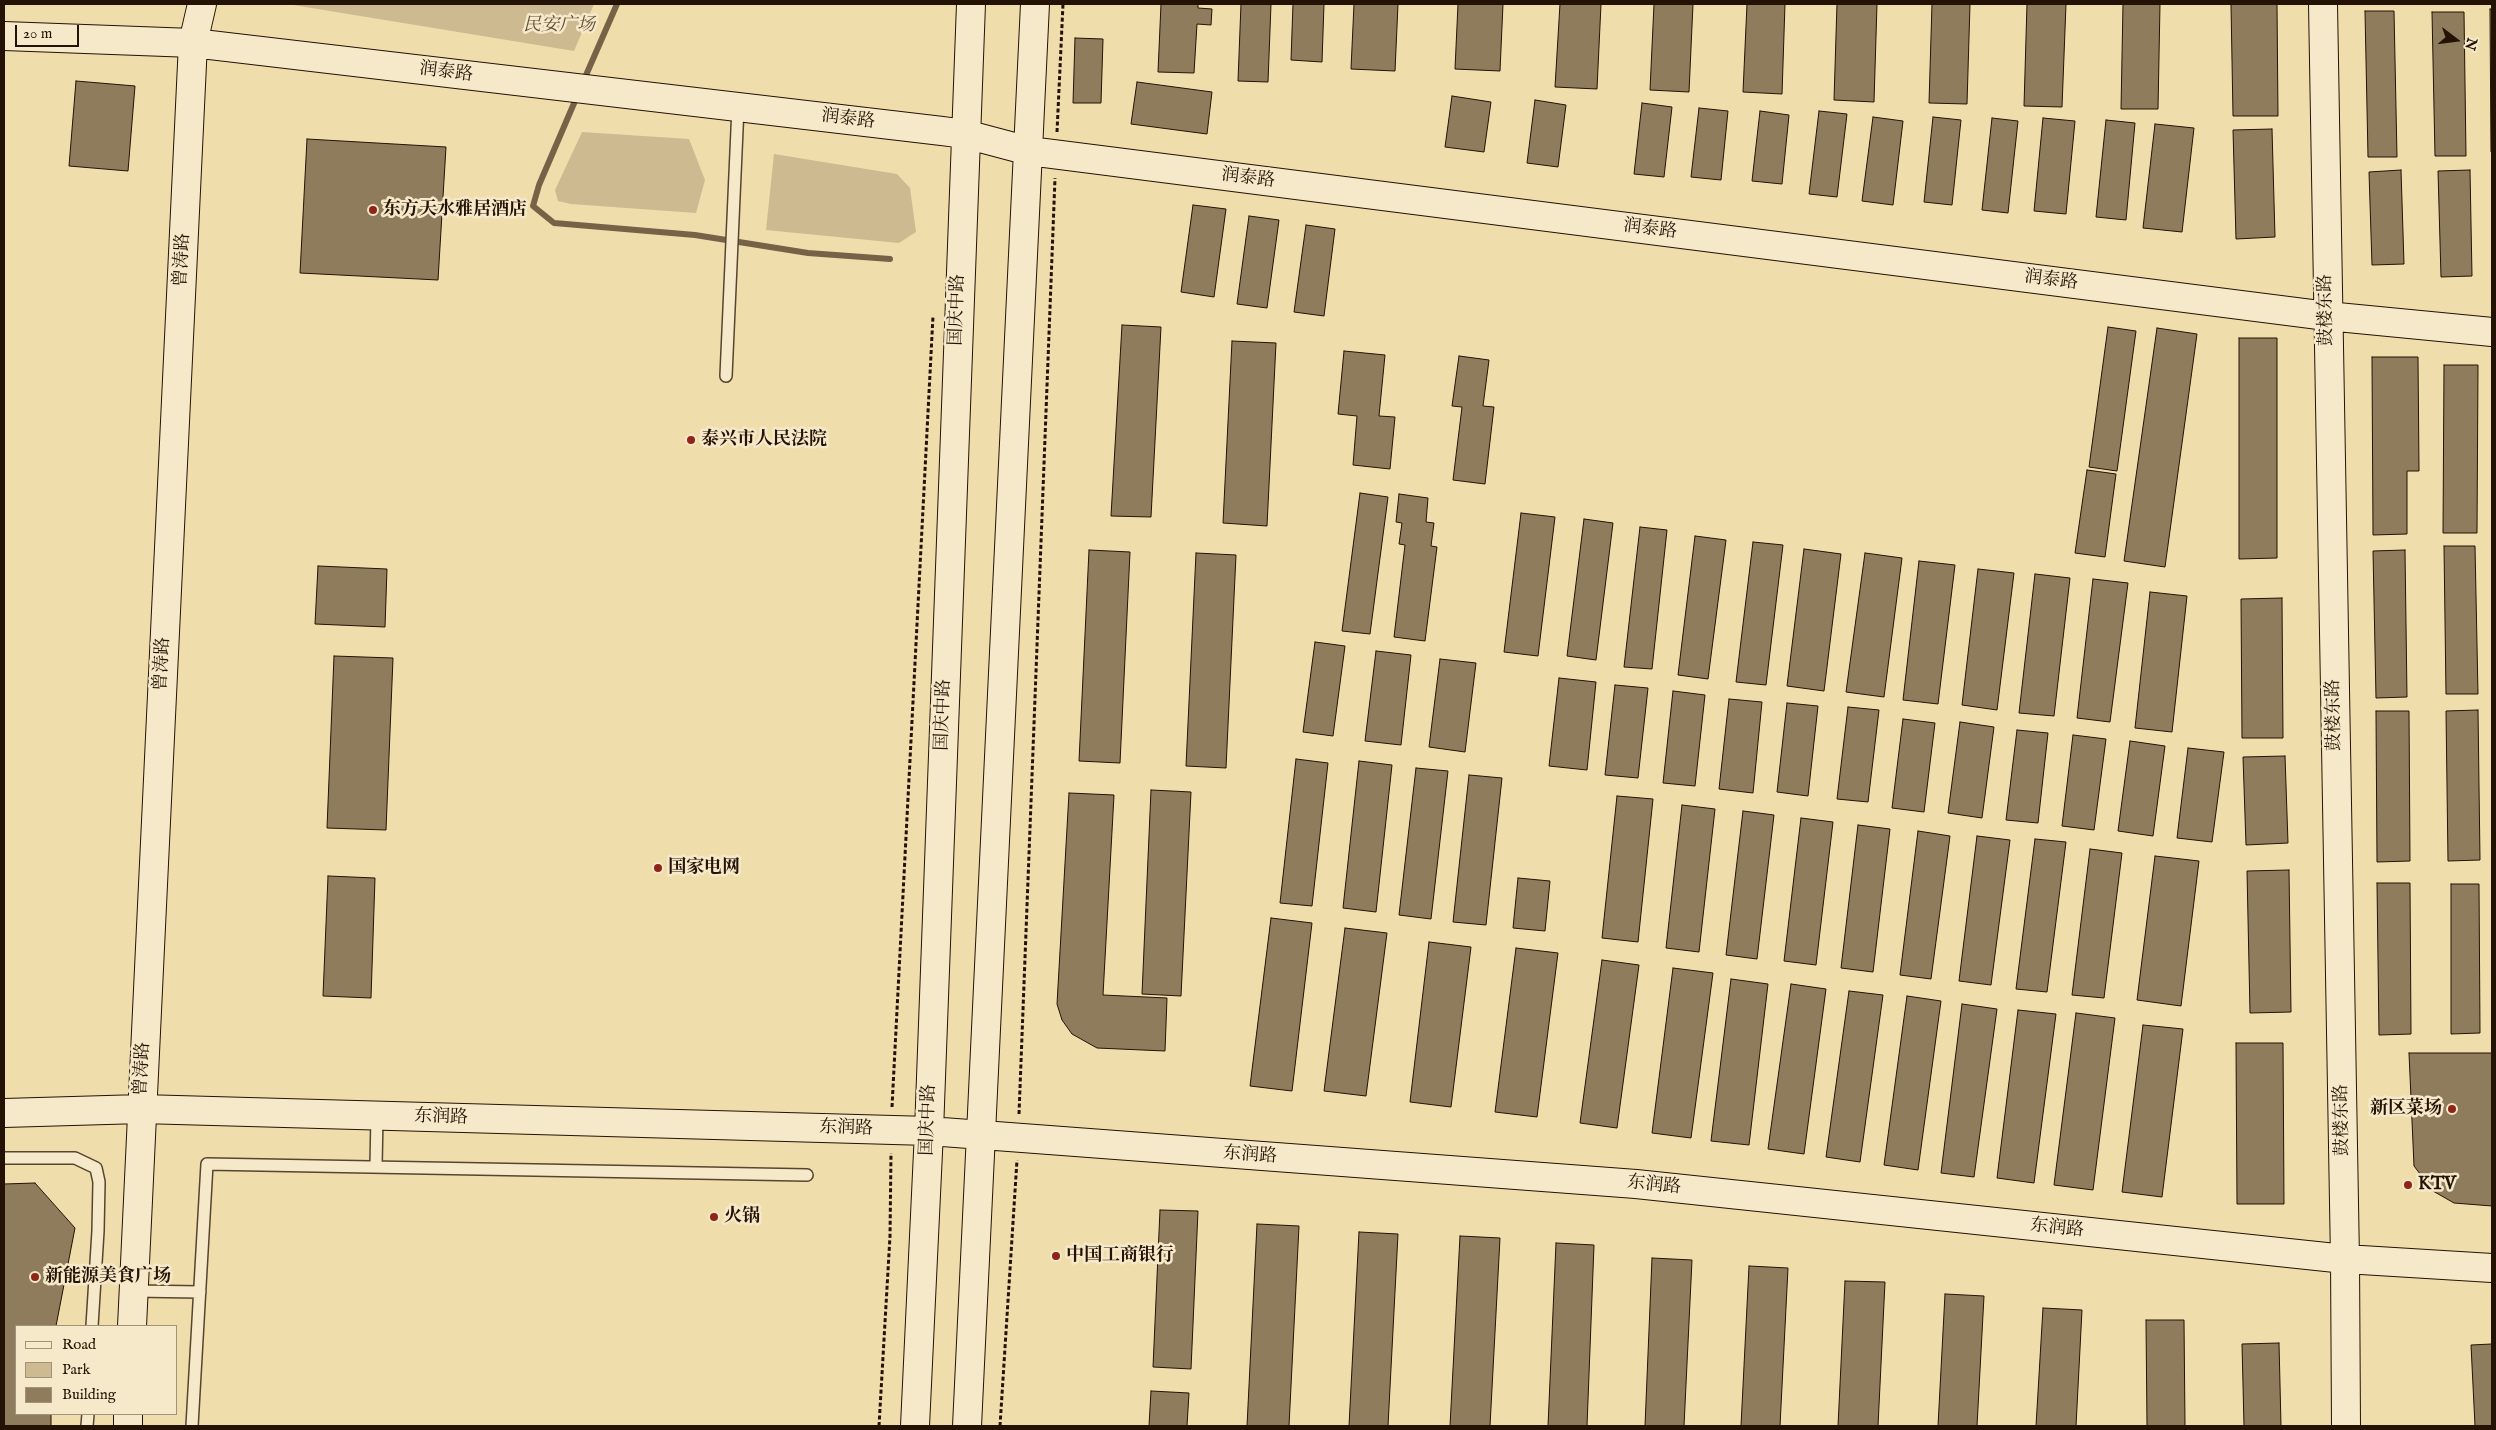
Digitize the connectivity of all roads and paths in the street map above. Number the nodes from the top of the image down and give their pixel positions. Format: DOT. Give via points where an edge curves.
graph roads {
  1 [pos="202,4"];
  2 [pos="971,4"];
  3 [pos="1035,4"];
  4 [pos="1063,4"];
  5 [pos="2323,4"];
  6 [pos="4,36"];
  7 [pos="193,43"];
  8 [pos="738,107"];
  9 [pos="965,134"];
  10 [pos="1029,151"];
  11 [pos="1056,154"];
  12 [pos="933,309"];
  13 [pos="2327,316"];
  14 [pos="2492,332"];
  15 [pos="726,376"];
  16 [pos="141,1109"];
  17 [pos="4,1113"];
  18 [pos="377,1116"];
  19 [pos="891,1130"];
  20 [pos="929,1131"];
  21 [pos="980,1136"];
  22 [pos="1018,1138"];
  23 [pos="4,1158"];
  24 [pos="376,1166"];
  25 [pos="807,1175"];
  26 [pos="2345,1259"];
  27 [pos="2492,1268"];
  28 [pos="133,1291"];
  29 [pos="200,1292"];
  30 [pos="92,1325"];
  31 [pos="132,1325"];
  32 [pos="192,1426"];
  33 [pos="879,1426"];
  34 [pos="915,1426"];
  35 [pos="967,1426"];
  36 [pos="1000,1426"];
  37 [pos="2346,1426"];
  1 -- 7 [label="street, 曾涛路"];
  2 -- 9 [label="street, 国庆中路"];
  3 -- 10 [label="street"];
  4 -- 11 [label="path"];
  5 -- 13 [label="street, 鼓楼东路"];
  6 -- 7 [label="street, 润泰路"];
  7 -- 8 [label="street, 润泰路"];
  7 -- 16 [label="street, 曾涛路"];
  8 -- 9 [label="street, 润泰路"];
  8 -- 15 [label="lane"];
  9 -- 10 [label="street, 润泰路"];
  9 -- 20 [label="street, 国庆中路"];
  10 -- 11 [label="street, 润泰路"];
  10 -- 21 [label="street"];
  11 -- 13 [label="street, 润泰路"];
  11 -- 22 [label="path"];
  12 -- 19 [label="path"];
  13 -- 14 [label="street, 润泰路"];
  13 -- 26 [label="street, 鼓楼东路"];
  16 -- 17 [label="street, 东润路"];
  16 -- 18 [label="street, 东润路"];
  16 -- 28 [label="street, 曾涛路"];
  18 -- 19 [label="street, 东润路"];
  18 -- 24 [label="lane"];
  19 -- 20 [label="street, 东润路"];
  19 -- 33 [label="path" via="890,1236"];
  20 -- 21 [label="street, 东润路"];
  20 -- 34 [label="street, 国庆中路"];
  21 -- 22 [label="street, 东润路"];
  21 -- 35 [label="street"];
  22 -- 26 [label="street, 东润路" via="1636,1184"];
  22 -- 36 [label="path"];
  23 -- 30 [label="lane" via="75,1158 96,1168 99,1182 98,1231"];
  24 -- 25 [label="lane"];
  24 -- 29 [label="lane" via="207,1164"];
  26 -- 27 [label="street, 东润路"];
  26 -- 37 [label="street, 鼓楼东路"];
  28 -- 29 [label="lane"];
  28 -- 31 [label="street, 曾涛路"];
  29 -- 32 [label="lane"];
}
